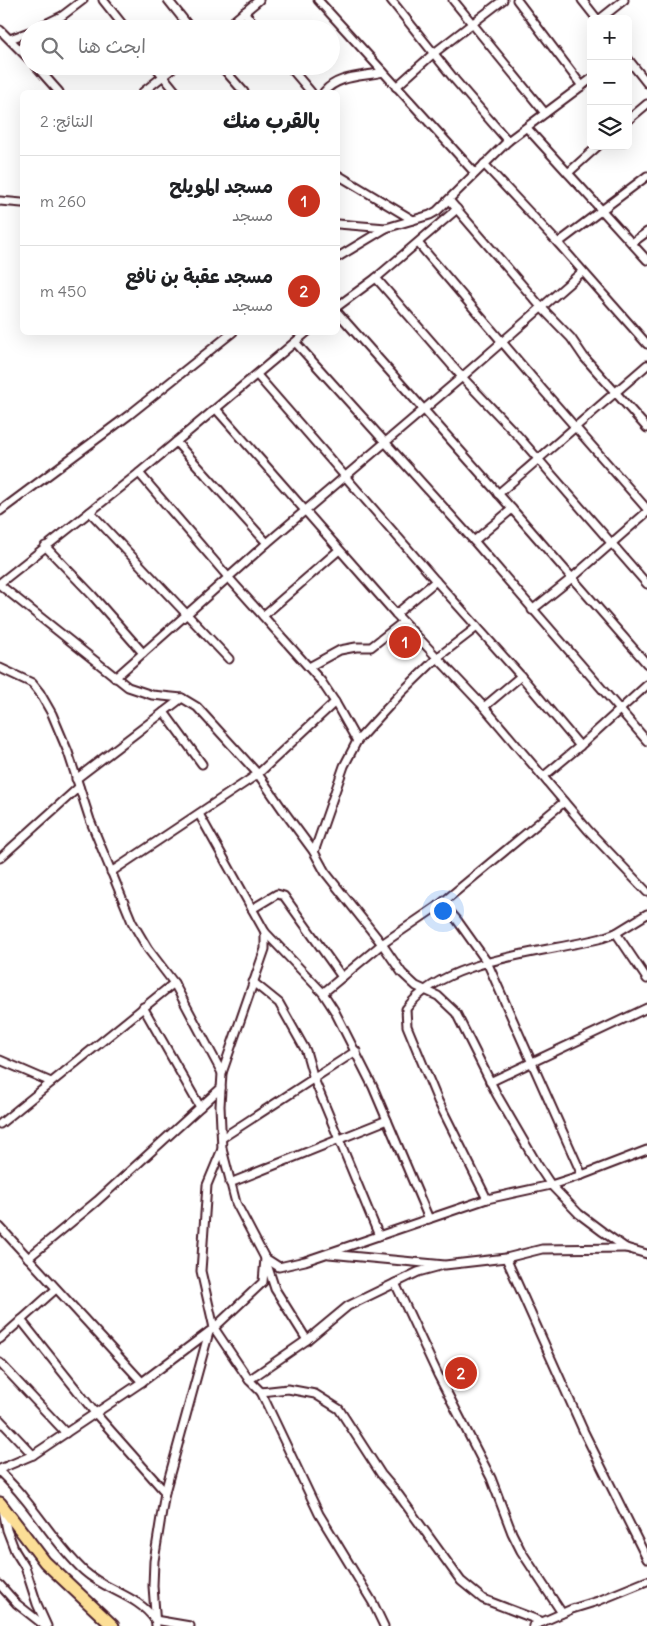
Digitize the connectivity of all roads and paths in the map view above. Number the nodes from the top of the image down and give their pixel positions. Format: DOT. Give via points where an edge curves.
graph roads {
  1 [pos="84,0"];
  2 [pos="103,0"];
  3 [pos="168,0"];
  4 [pos="259,0"];
  5 [pos="318,0"];
  6 [pos="391,0"];
  7 [pos="453,0"];
  8 [pos="503,0"];
  9 [pos="517,0"];
  10 [pos="582,0"];
  11 [pos="624,0"];
  12 [pos="244,12"];
  13 [pos="595,15"];
  14 [pos="603,15"];
  15 [pos="54,20"];
  16 [pos="119,20"];
  17 [pos="183,20"];
  18 [pos="235,20"];
  19 [pos="251,20"];
  20 [pos="336,20"];
  21 [pos="472,23"];
  22 [pos="340,24"];
  23 [pos="0,30"];
  24 [pos="20,36"];
  25 [pos="10,40"];
  26 [pos="20,50"];
  27 [pos="434,54"];
  28 [pos="629,60"];
  29 [pos="383,72"];
  30 [pos="44,75"];
  31 [pos="165,75"];
  32 [pos="229,75"];
  33 [pos="297,75"];
  34 [pos="163,77"];
  35 [pos="587,82"];
  36 [pos="647,83"];
  37 [pos="582,86"];
  38 [pos="396,87"];
  39 [pos="57,90"];
  40 [pos="146,90"];
  41 [pos="174,90"];
  42 [pos="242,90"];
  43 [pos="309,90"];
  44 [pos="326,90"];
  45 [pos="647,104"];
  46 [pos="545,114"];
  47 [pos="632,117"];
  48 [pos="526,128"];
  49 [pos="508,142"];
  50 [pos="593,150"];
  51 [pos="484,164"];
  52 [pos="568,172"];
  53 [pos="475,173"];
  54 [pos="340,176"];
  55 [pos="647,176"];
  56 [pos="449,200"];
  57 [pos="0,201"];
  58 [pos="20,203"];
  59 [pos="601,209"];
  60 [pos="457,210"];
  61 [pos="413,220"];
  62 [pos="340,224"];
  63 [pos="386,228"];
  64 [pos="647,232"];
  65 [pos="418,243"];
  66 [pos="558,243"];
  67 [pos="632,243"];
  68 [pos="340,256"];
  69 [pos="647,260"];
  70 [pos="582,272"];
  71 [pos="376,278"];
  72 [pos="340,305"];
  73 [pos="541,307"];
  74 [pos="340,315"];
  75 [pos="230,335"];
  76 [pos="304,335"];
  77 [pos="296,342"];
  78 [pos="502,342"];
  79 [pos="647,344"];
  80 [pos="647,365"];
  81 [pos="257,375"];
  82 [pos="462,376"];
  83 [pos="616,392"];
  84 [pos="216,409"];
  85 [pos="423,410"];
  86 [pos="576,426"];
  87 [pos="647,428"];
  88 [pos="176,442"];
  89 [pos="384,443"];
  90 [pos="538,459"];
  91 [pos="139,473"];
  92 [pos="345,476"];
  93 [pos="498,494"];
  94 [pos="512,509"];
  95 [pos="647,510"];
  96 [pos="0,511"];
  97 [pos="306,511"];
  98 [pos="90,512"];
  99 [pos="474,541"];
  100 [pos="266,543"];
  101 [pos="610,544"];
  102 [pos="45,546"];
  103 [pos="339,550"];
  104 [pos="228,577"];
  105 [pos="572,578"];
  106 [pos="436,581"];
  107 [pos="0,584"];
  108 [pos="647,584"];
  109 [pos="532,610"];
  110 [pos="396,614"];
  111 [pos="187,615"];
  112 [pos="263,616"];
  113 [pos="403,622"];
  114 [pos="477,627"];
  115 [pos="143,653"];
  116 [pos="438,657"];
  117 [pos="228,659"];
  118 [pos="647,664"];
  119 [pos="309,667"];
  120 [pos="0,668"];
  121 [pos="521,676"];
  122 [pos="115,678"];
  123 [pos="647,685"];
  124 [pos="182,698"];
  125 [pos="335,702"];
  126 [pos="484,707"];
  127 [pos="620,709"];
  128 [pos="164,712"];
  129 [pos="357,741"];
  130 [pos="647,741"];
  131 [pos="580,746"];
  132 [pos="202,764"];
  133 [pos="258,774"];
  134 [pos="544,776"];
  135 [pos="76,779"];
  136 [pos="79,787"];
  137 [pos="564,802"];
  138 [pos="200,814"];
  139 [pos="314,852"];
  140 [pos="0,858"];
  141 [pos="111,872"];
  142 [pos="647,892"];
  143 [pos="442,903"];
  144 [pos="252,909"];
  145 [pos="647,914"];
  146 [pos="265,932"];
  147 [pos="616,932"];
  148 [pos="382,944"];
  149 [pos="487,962"];
  150 [pos="342,977"];
  151 [pos="647,979"];
  152 [pos="253,982"];
  153 [pos="174,983"];
  154 [pos="425,990"];
  155 [pos="323,993"];
  156 [pos="143,1007"];
  157 [pos="647,1008"];
  158 [pos="356,1051"];
  159 [pos="0,1060"];
  160 [pos="532,1062"];
  161 [pos="222,1073"];
  162 [pos="314,1079"];
  163 [pos="51,1082"];
  164 [pos="490,1082"];
  165 [pos="221,1088"];
  166 [pos="200,1107"];
  167 [pos="387,1120"];
  168 [pos="0,1124"];
  169 [pos="222,1138"];
  170 [pos="339,1140"];
  171 [pos="222,1149"];
  172 [pos="647,1150"];
  173 [pos="582,1175"];
  174 [pos="230,1183"];
  175 [pos="552,1185"];
  176 [pos="487,1199"];
  177 [pos="429,1219"];
  178 [pos="0,1227"];
  179 [pos="379,1236"];
  180 [pos="626,1248"];
  181 [pos="326,1254"];
  182 [pos="647,1254"];
  183 [pos="28,1258"];
  184 [pos="265,1258"];
  185 [pos="506,1258"];
  186 [pos="445,1265"];
  187 [pos="395,1282"];
  188 [pos="56,1289"];
  189 [pos="21,1320"];
  190 [pos="212,1330"];
  191 [pos="0,1339"];
  192 [pos="307,1340"];
  193 [pos="0,1363"];
  194 [pos="249,1380"];
  195 [pos="142,1382"];
  196 [pos="262,1392"];
  197 [pos="96,1414"];
  198 [pos="0,1420"];
  199 [pos="66,1433"];
  200 [pos="33,1455"];
  201 [pos="0,1470"];
  202 [pos="165,1492"];
  203 [pos="1,1505"];
  204 [pos="647,1559"];
  205 [pos="647,1581"];
  206 [pos="0,1585"];
  207 [pos="562,1613"];
  208 [pos="543,1622"];
  209 [pos="155,1623"];
  210 [pos="46,1626"];
  211 [pos="114,1626"];
  212 [pos="190,1626"];
  213 [pos="384,1626"];
  214 [pos="533,1626"];
  1 -- 15 [label="street"];
  2 -- 16 [label="street"];
  3 -- 17 [label="street"];
  4 -- 12 [label="street"];
  5 -- 20 [label="street"];
  6 -- 27 [label="street"];
  7 -- 21 [label="street"];
  8 -- 21 [label="street"];
  9 -- 37 [label="street"];
  10 -- 13 [label="street"];
  11 -- 14 [label="street"];
  12 -- 18 [label="street"];
  12 -- 19 [label="street"];
  21 -- 27 [label="street"];
  21 -- 46 [label="street"];
  22 -- 29 [label="street"];
  23 -- 25 [label="street"];
  24 -- 25 [label="street"];
  25 -- 26 [label="street"];
  27 -- 38 [label="street"];
  27 -- 49 [label="street"];
  28 -- 36 [label="street"];
  29 -- 38 [label="street"];
  29 -- 44 [label="street" via="340,80"];
  30 -- 39 [label="street"];
  31 -- 34 [label="street"];
  32 -- 42 [label="street"];
  33 -- 43 [label="street"];
  34 -- 40 [label="street"];
  34 -- 41 [label="street"];
  35 -- 37 [label="street"];
  37 -- 46 [label="street"];
  38 -- 53 [label="street"];
  45 -- 47 [label="street"];
  46 -- 48 [label="street"];
  48 -- 49 [label="street"];
  48 -- 52 [label="street"];
  49 -- 51 [label="street"];
  50 -- 52 [label="street"];
  51 -- 53 [label="street"];
  51 -- 66 [label="street"];
  52 -- 59 [label="street"];
  53 -- 56 [label="street"];
  54 -- 61 [label="street"];
  55 -- 59 [label="street"];
  56 -- 60 [label="street"];
  56 -- 61 [label="street" via="430,214"];
  57 -- 58 [label="street"];
  59 -- 66 [label="street"];
  59 -- 67 [label="street"];
  60 -- 65 [label="street"];
  60 -- 73 [label="street"];
  61 -- 63 [label="street"];
  62 -- 63 [label="street"];
  63 -- 68 [label="street"];
  64 -- 67 [label="street"];
  65 -- 71 [label="street"];
  65 -- 78 [label="street"];
  66 -- 70 [label="street"];
  67 -- 69 [label="street"];
  70 -- 73 [label="street"];
  70 -- 79 [label="street"];
  71 -- 72 [label="street"];
  71 -- 82 [label="street"];
  73 -- 78 [label="street"];
  73 -- 83 [label="street"];
  74 -- 85 [label="street"];
  75 -- 96 [label="street" via="130,415"];
  76 -- 77 [label="street"];
  77 -- 81 [label="street"];
  77 -- 89 [label="street"];
  78 -- 82 [label="street"];
  78 -- 86 [label="street"];
  80 -- 83 [label="street"];
  81 -- 84 [label="street"];
  81 -- 92 [label="street"];
  82 -- 85 [label="street"];
  82 -- 90 [label="street"];
  83 -- 86 [label="street"];
  83 -- 87 [label="street"];
  84 -- 88 [label="street"];
  84 -- 97 [label="street"];
  85 -- 89 [label="street"];
  85 -- 93 [label="street"];
  86 -- 90 [label="street"];
  86 -- 95 [label="street"];
  88 -- 91 [label="street"];
  88 -- 100 [label="street"];
  89 -- 92 [label="street"];
  89 -- 99 [label="street"];
  90 -- 93 [label="street"];
  90 -- 101 [label="street"];
  91 -- 98 [label="street"];
  91 -- 104 [label="street"];
  92 -- 97 [label="street"];
  92 -- 106 [label="street"];
  93 -- 94 [label="street"];
  94 -- 99 [label="street"];
  94 -- 105 [label="street"];
  95 -- 101 [label="street"];
  97 -- 100 [label="street"];
  97 -- 103 [label="street"];
  98 -- 102 [label="street"];
  98 -- 111 [label="street"];
  99 -- 109 [label="street"];
  100 -- 104 [label="street"];
  101 -- 105 [label="street"];
  101 -- 108 [label="street"];
  102 -- 107 [label="street"];
  102 -- 115 [label="street"];
  103 -- 110 [label="street"];
  103 -- 112 [label="street"];
  104 -- 111 [label="street"];
  104 -- 112 [label="street"];
  105 -- 109 [label="street"];
  105 -- 118 [label="street"];
  106 -- 110 [label="street"];
  106 -- 114 [label="street"];
  107 -- 122 [label="street"];
  109 -- 127 [label="street"];
  110 -- 113 [label="street"];
  111 -- 115 [label="street"];
  111 -- 117 [label="street"];
  112 -- 119 [label="street"];
  113 -- 116 [label="street"];
  113 -- 119 [label="street" via="371,647 340,650"];
  114 -- 116 [label="street"];
  114 -- 121 [label="street"];
  115 -- 122 [label="street"];
  116 -- 126 [label="street"];
  116 -- 129 [label="street"];
  119 -- 125 [label="street"];
  120 -- 135 [label="street" via="32,683 40,693 68,752"];
  121 -- 126 [label="street"];
  121 -- 131 [label="street"];
  122 -- 124 [label="street" via="140,692"];
  123 -- 127 [label="street"];
  124 -- 128 [label="street"];
  124 -- 133 [label="street" via="197,707"];
  125 -- 129 [label="street"];
  125 -- 133 [label="street"];
  126 -- 134 [label="street"];
  127 -- 130 [label="street"];
  127 -- 131 [label="street"];
  128 -- 132 [label="street"];
  128 -- 135 [label="street"];
  129 -- 139 [label="street" via="344,766"];
  131 -- 134 [label="street"];
  133 -- 138 [label="street"];
  133 -- 139 [label="street"];
  134 -- 137 [label="street"];
  135 -- 136 [label="street"];
  136 -- 140 [label="street"];
  136 -- 141 [label="street"];
  137 -- 142 [label="street"];
  137 -- 143 [label="street"];
  138 -- 141 [label="street"];
  138 -- 144 [label="street"];
  139 -- 148 [label="street" via="325,872"];
  141 -- 153 [label="street" via="132,922"];
  143 -- 148 [label="street"];
  143 -- 149 [label="street"];
  144 -- 146 [label="street"];
  144 -- 150 [label="street" via="277,894 284,896"];
  145 -- 147 [label="street"];
  146 -- 152 [label="street" via="265,950"];
  146 -- 155 [label="street"];
  147 -- 149 [label="street" via="589,941"];
  147 -- 151 [label="street"];
  148 -- 150 [label="street"];
  148 -- 154 [label="street" via="411,982"];
  149 -- 154 [label="street"];
  149 -- 160 [label="street"];
  150 -- 155 [label="street"];
  152 -- 161 [label="street"];
  152 -- 162 [label="street" via="279,1003 306,1051"];
  153 -- 156 [label="street"];
  153 -- 161 [label="street"];
  154 -- 164 [label="street" via="438,996 456,1013"];
  154 -- 176 [label="street" via="406,1008 407,1026 438,1101"];
  155 -- 158 [label="street"];
  156 -- 163 [label="street"];
  156 -- 166 [label="street"];
  157 -- 160 [label="street"];
  158 -- 162 [label="street"];
  158 -- 167 [label="street"];
  159 -- 163 [label="street"];
  160 -- 164 [label="street"];
  160 -- 173 [label="street"];
  161 -- 165 [label="street"];
  162 -- 169 [label="street"];
  162 -- 170 [label="street"];
  163 -- 168 [label="street"];
  164 -- 175 [label="street"];
  165 -- 166 [label="street"];
  165 -- 169 [label="street"];
  166 -- 183 [label="street" via="97,1201"];
  167 -- 170 [label="street"];
  167 -- 177 [label="street"];
  169 -- 171 [label="street"];
  170 -- 174 [label="street"];
  170 -- 179 [label="street"];
  171 -- 174 [label="street"];
  171 -- 190 [label="street" via="207,1184 201,1271"];
  172 -- 173 [label="street"];
  173 -- 175 [label="street"];
  174 -- 184 [label="street" via="236,1203"];
  175 -- 176 [label="street"];
  175 -- 180 [label="street" via="579,1214"];
  176 -- 177 [label="street"];
  177 -- 179 [label="street"];
  178 -- 183 [label="street"];
  179 -- 181 [label="street"];
  180 -- 182 [label="street"];
  180 -- 185 [label="street" via="542,1250"];
  181 -- 184 [label="street" via="279,1267"];
  181 -- 186 [label="street"];
  183 -- 188 [label="street"];
  184 -- 190 [label="street" via="263,1282"];
  184 -- 192 [label="street" via="275,1289"];
  185 -- 186 [label="street"];
  185 -- 204 [label="street" via="584,1432"];
  186 -- 187 [label="street"];
  187 -- 192 [label="street" via="348,1306"];
  187 -- 207 [label="street" via="491,1478 521,1551"];
  188 -- 189 [label="street"];
  188 -- 195 [label="street"];
  189 -- 191 [label="street"];
  189 -- 197 [label="street"];
  190 -- 194 [label="street"];
  190 -- 195 [label="street"];
  190 -- 202 [label="street"];
  192 -- 194 [label="street"];
  193 -- 199 [label="street"];
  194 -- 196 [label="street"];
  195 -- 197 [label="street"];
  196 -- 208 [label="street" via="288,1389 315,1394 339,1409 381,1474 461,1581 483,1599"];
  196 -- 213 [label="street" via="319,1514"];
  197 -- 199 [label="street"];
  197 -- 202 [label="street"];
  198 -- 200 [label="street"];
  199 -- 200 [label="street"];
  200 -- 201 [label="street"];
  201 -- 209 [label="street" via="67,1555 99,1584 148,1610"];
  202 -- 209 [label="street" via="154,1561"];
  203 -- 210 [label="street" via="7,1530 25,1567"];
  203 -- 211 [label="main road" via="44,1562"];
  205 -- 207 [label="street"];
  206 -- 210 [label="street" via="17,1604"];
  207 -- 208 [label="street"];
  208 -- 214 [label="street"];
  209 -- 212 [label="street"];
}
